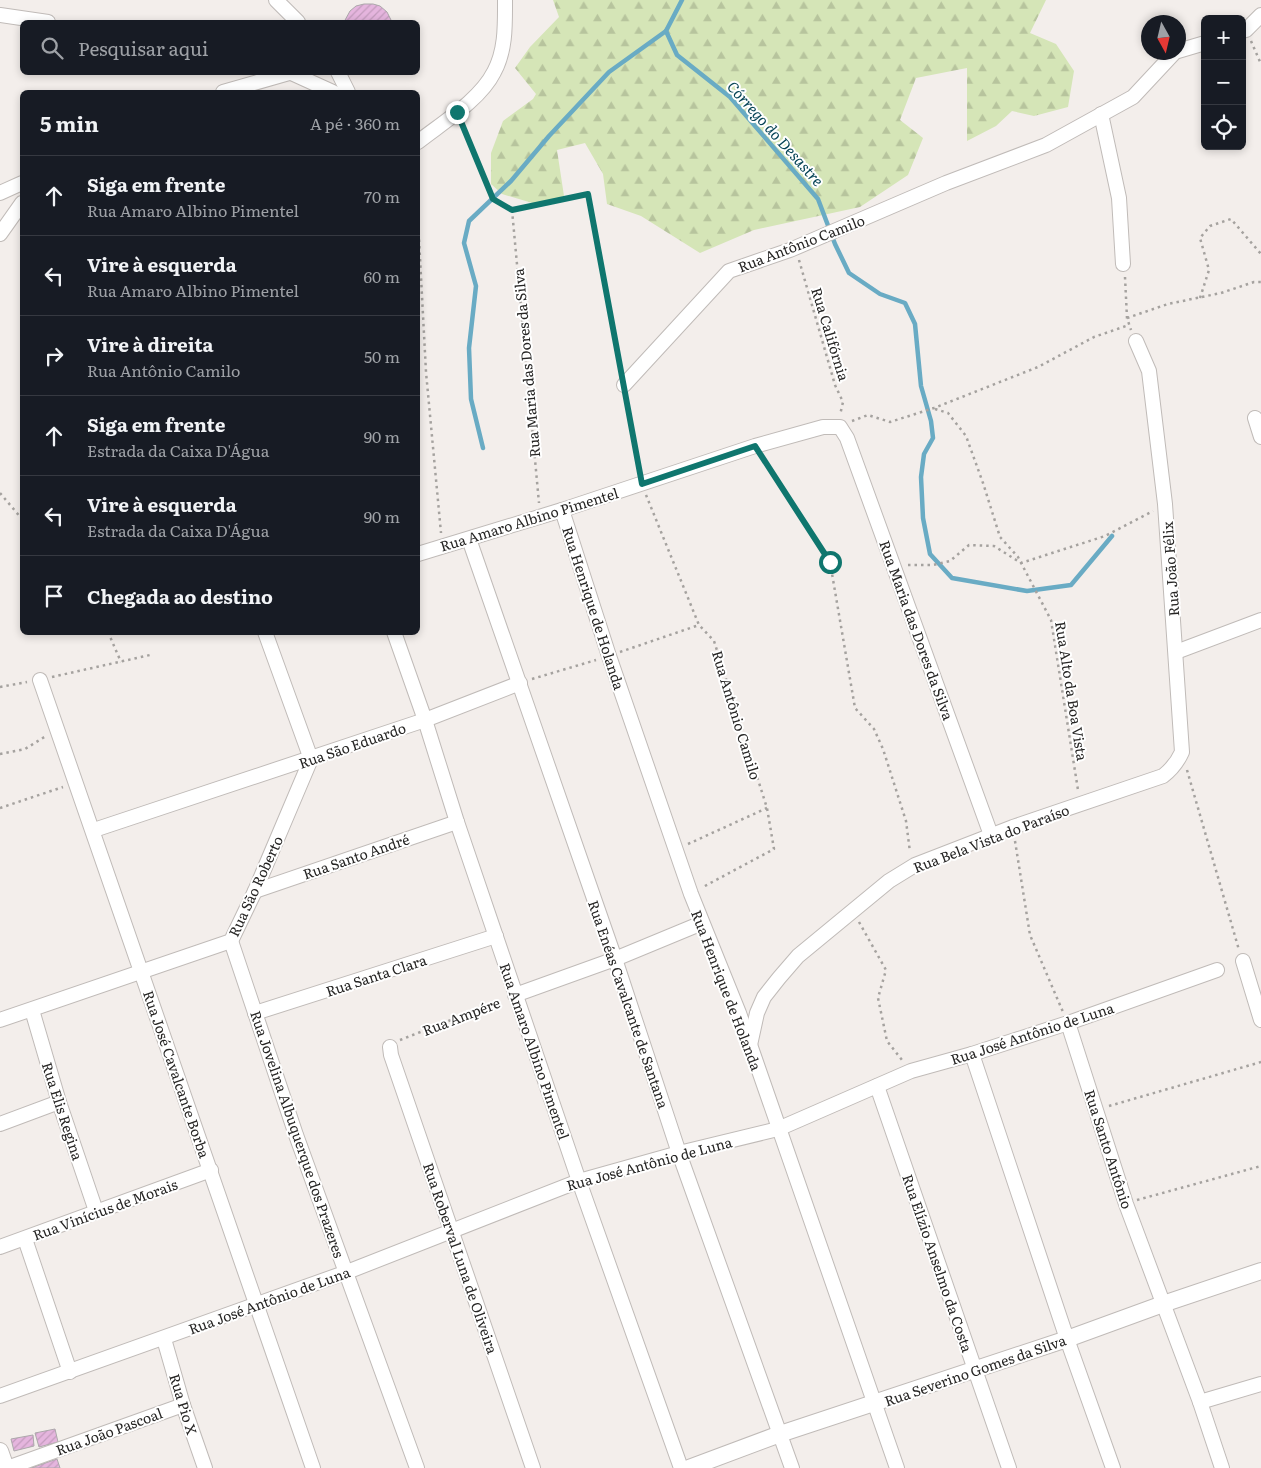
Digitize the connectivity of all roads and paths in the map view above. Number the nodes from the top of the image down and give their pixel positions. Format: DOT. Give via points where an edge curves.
graph roads {
  1 [pos="276,0"];
  2 [pos="505,0"];
  3 [pos="0,15"];
  4 [pos="1261,15"];
  5 [pos="34,20"];
  6 [pos="296,20"];
  7 [pos="1246,28"];
  8 [pos="1246,34"];
  9 [pos="1201,44"];
  10 [pos="1186,49"];
  11 [pos="1168,60"];
  12 [pos="1261,64"];
  13 [pos="282,75"];
  14 [pos="294,75"];
  15 [pos="340,75"];
  16 [pos="230,90"];
  17 [pos="328,90"];
  18 [pos="347,90"];
  19 [pos="457,112"];
  20 [pos="1101,114"];
  21 [pos="420,140"];
  22 [pos="20,184"];
  23 [pos="0,193"];
  24 [pos="20,206"];
  25 [pos="512,210"];
  26 [pos="0,234"];
  27 [pos="796,248"];
  28 [pos="1261,254"];
  29 [pos="420,258"];
  30 [pos="1123,264"];
  31 [pos="1261,282"];
  32 [pos="1200,298"];
  33 [pos="1127,318"];
  34 [pos="1129,324"];
  35 [pos="1136,341"];
  36 [pos="624,385"];
  37 [pos="932,409"];
  38 [pos="1255,418"];
  39 [pos="840,426"];
  40 [pos="1261,437"];
  41 [pos="755,446"];
  42 [pos="642,484"];
  43 [pos="0,492"];
  44 [pos="1165,504"];
  45 [pos="562,510"];
  46 [pos="540,516"];
  47 [pos="20,517"];
  48 [pos="469,539"];
  49 [pos="442,546"];
  50 [pos="420,553"];
  51 [pos="1021,563"];
  52 [pos="894,564"];
  53 [pos="1261,620"];
  54 [pos="699,625"];
  55 [pos="109,635"];
  56 [pos="266,635"];
  57 [pos="395,635"];
  58 [pos="1176,652"];
  59 [pos="150,655"];
  60 [pos="609,656"];
  61 [pos="121,662"];
  62 [pos="40,680"];
  63 [pos="520,683"];
  64 [pos="0,687"];
  65 [pos="425,720"];
  66 [pos="58,728"];
  67 [pos="1182,752"];
  68 [pos="0,754"];
  69 [pos="311,759"];
  70 [pos="75,783"];
  71 [pos="1080,803"];
  72 [pos="0,808"];
  73 [pos="767,808"];
  74 [pos="457,822"];
  75 [pos="1013,827"];
  76 [pos="94,830"];
  77 [pos="991,835"];
  78 [pos="676,850"];
  79 [pos="916,865"];
  80 [pos="255,891"];
  81 [pos="690,894"];
  82 [pos="853,911"];
  83 [pos="702,922"];
  84 [pos="496,936"];
  85 [pos="232,941"];
  86 [pos="615,959"];
  87 [pos="1243,961"];
  88 [pos="1217,970"];
  89 [pos="141,971"];
  90 [pos="515,995"];
  91 [pos="32,1010"];
  92 [pos="255,1013"];
  93 [pos="0,1020"];
  94 [pos="1261,1020"];
  95 [pos="1068,1023"];
  96 [pos="750,1046"];
  97 [pos="390,1047"];
  98 [pos="972,1054"];
  99 [pos="1261,1062"];
  100 [pos="911,1071"];
  101 [pos="877,1086"];
  102 [pos="59,1102"];
  103 [pos="1096,1110"];
  104 [pos="0,1124"];
  105 [pos="778,1129"];
  106 [pos="679,1153"];
  107 [pos="1261,1166"];
  108 [pos="210,1170"];
  109 [pos="579,1181"];
  110 [pos="1126,1204"];
  111 [pos="96,1211"];
  112 [pos="451,1230"];
  113 [pos="25,1239"];
  114 [pos="0,1246"];
  115 [pos="1261,1271"];
  116 [pos="347,1272"];
  117 [pos="1162,1304"];
  118 [pos="256,1305"];
  119 [pos="164,1339"];
  120 [pos="1067,1339"];
  121 [pos="975,1368"];
  122 [pos="70,1372"];
  123 [pos="1261,1384"];
  124 [pos="0,1396"];
  125 [pos="1200,1402"];
  126 [pos="876,1403"];
  127 [pos="183,1405"];
  128 [pos="780,1434"];
  129 [pos="0,1451"];
  130 [pos="6,1468"];
  131 [pos="204,1468"];
  132 [pos="313,1468"];
  133 [pos="417,1468"];
  134 [pos="532,1468"];
  135 [pos="681,1468"];
  136 [pos="688,1468"];
  137 [pos="792,1468"];
  138 [pos="897,1468"];
  139 [pos="1008,1468"];
  140 [pos="1113,1468"];
  141 [pos="1222,1468"];
  1 -- 6 [label="street"];
  2 -- 19 [label="street" via="505,31 494,73"];
  3 -- 5 [label="street"];
  4 -- 7 [label="street"];
  8 -- 12 [label="path"];
  9 -- 10 [label="street"];
  11 -- 20 [label="street, Rua Antônio Camilo" via="1133,97"];
  13 -- 16 [label="street"];
  14 -- 17 [label="street"];
  15 -- 18 [label="street"];
  19 -- 21 [label="street"];
  19 -- 25 [label="path" via="493,199"];
  20 -- 27 [label="street, Rua Antônio Camilo" via="1046,145 946,183"];
  20 -- 30 [label="street" via="1119,198"];
  22 -- 23 [label="street"];
  24 -- 26 [label="street"];
  25 -- 36 [label="path" via="588,194"];
  25 -- 46 [label="path, Rua Maria das Dores da Silva"];
  27 -- 36 [label="street, Rua Antônio Camilo" via="729,271"];
  27 -- 39 [label="path, Rua Califórnia" via="842,402"];
  28 -- 32 [label="path" via="1231,219 1210,226 1200,238 1209,270"];
  29 -- 49 [label="path" via="426,372"];
  30 -- 33 [label="path"];
  31 -- 32 [label="path"];
  32 -- 33 [label="path" via="1168,304"];
  33 -- 34 [label="path"];
  34 -- 35 [label="path"];
  34 -- 37 [label="path" via="1094,337 1038,367"];
  35 -- 44 [label="street, Rua João Félix" via="1149,371"];
  36 -- 42 [label="path, Rua Antônio Camilo"];
  37 -- 39 [label="path" via="890,422 868,415"];
  37 -- 51 [label="path, Rua Alto da Boa Vista" via="948,413 966,436 1000,537"];
  38 -- 40 [label="street"];
  39 -- 41 [label="street, Rua Amaro Albino Pimentel" via="823,427"];
  39 -- 52 [label="street, Rua Maria das Dores da Silva"];
  41 -- 42 [label="street, Rua Amaro Albino Pimentel"];
  41 -- 79 [label="path" via="830,562 855,708 874,729 883,749"];
  42 -- 45 [label="street, Rua Amaro Albino Pimentel"];
  42 -- 54 [label="path, Rua Antônio Camilo"];
  43 -- 47 [label="path"];
  44 -- 51 [label="path" via="1104,536"];
  44 -- 58 [label="street, Rua João Félix"];
  45 -- 46 [label="street, Rua Amaro Albino Pimentel"];
  45 -- 60 [label="street, Rua Henrique de Holanda"];
  46 -- 48 [label="street, Rua Amaro Albino Pimentel"];
  48 -- 49 [label="street, Rua Amaro Albino Pimentel"];
  48 -- 63 [label="street, Rua Enéas Cavalcante de Santana"];
  49 -- 50 [label="street, Rua Amaro Albino Pimentel"];
  51 -- 52 [label="path" via="994,546 969,545 950,561"];
  51 -- 71 [label="path, Rua Alto da Boa Vista" via="1051,620"];
  52 -- 77 [label="street, Rua Maria das Dores da Silva"];
  53 -- 58 [label="street"];
  54 -- 60 [label="path"];
  54 -- 73 [label="path, Rua Antônio Camilo" via="714,641"];
  55 -- 61 [label="path"];
  56 -- 69 [label="street"];
  57 -- 65 [label="street, Rua Amaro Albino Pimentel"];
  58 -- 67 [label="street, Rua João Félix"];
  59 -- 61 [label="path"];
  60 -- 63 [label="path"];
  60 -- 78 [label="street, Rua Henrique de Holanda"];
  61 -- 62 [label="path"];
  62 -- 64 [label="path"];
  62 -- 66 [label="street, Rua José Cavalcante Borba"];
  63 -- 65 [label="street, Rua São Eduardo"];
  63 -- 86 [label="street, Rua Enéas Cavalcante de Santana"];
  65 -- 69 [label="street, Rua São Eduardo"];
  65 -- 74 [label="street, Rua Amaro Albino Pimentel"];
  66 -- 68 [label="path" via="25,749"];
  66 -- 70 [label="street, Rua José Cavalcante Borba"];
  67 -- 71 [label="street, Rua Bela Vista do Paraíso" via="1173,769 1164,776"];
  67 -- 87 [label="path"];
  69 -- 76 [label="street, Rua São Eduardo"];
  69 -- 80 [label="street, Rua São Roberto"];
  70 -- 72 [label="path"];
  70 -- 76 [label="street, Rua José Cavalcante Borba"];
  71 -- 75 [label="street, Rua Bela Vista do Paraíso"];
  73 -- 78 [label="path"];
  73 -- 81 [label="path, Rua Antônio Camilo" via="774,849"];
  74 -- 80 [label="street, Rua Santo André"];
  74 -- 84 [label="street, Rua Amaro Albino Pimentel"];
  75 -- 77 [label="street, Rua Bela Vista do Paraíso"];
  75 -- 95 [label="path" via="1030,935"];
  76 -- 89 [label="street, Rua José Cavalcante Borba"];
  77 -- 79 [label="street, Rua Bela Vista do Paraíso"];
  78 -- 81 [label="street, Rua Henrique de Holanda"];
  79 -- 82 [label="street, Rua Bela Vista do Paraíso" via="889,881"];
  80 -- 85 [label="street, Rua São Roberto"];
  81 -- 83 [label="street, Rua Henrique de Holanda"];
  82 -- 96 [label="street, Rua Bela Vista do Paraíso" via="798,956 764,997"];
  82 -- 100 [label="path" via="886,970 878,998 887,1041"];
  83 -- 86 [label="street, Rua Ampére"];
  83 -- 96 [label="street, Rua Henrique de Holanda"];
  84 -- 90 [label="street, Rua Amaro Albino Pimentel"];
  84 -- 92 [label="street, Rua Santa Clara"];
  85 -- 89 [label="street, Rua São Roberto"];
  85 -- 92 [label="street, Rua Jovelina Albuquerque dos Prazeres"];
  86 -- 90 [label="street, Rua Ampére"];
  86 -- 106 [label="street, Rua Enéas Cavalcante de Santana"];
  87 -- 94 [label="street"];
  88 -- 95 [label="street, Rua José Antônio de Luna"];
  89 -- 91 [label="street, Rua São Roberto"];
  89 -- 108 [label="street, Rua José Cavalcante Borba"];
  90 -- 97 [label="path, Rua Ampére" via="396,1041"];
  90 -- 109 [label="street, Rua Amaro Albino Pimentel"];
  91 -- 93 [label="street, Rua São Roberto"];
  91 -- 102 [label="street, Rua Elis Regina"];
  92 -- 116 [label="street, Rua Jovelina Albuquerque dos Prazeres"];
  95 -- 98 [label="street, Rua José Antônio de Luna"];
  95 -- 103 [label="street, Rua Santo Antônio"];
  96 -- 105 [label="street, Rua Henrique de Holanda"];
  97 -- 112 [label="street, Rua Roberval Luna de Oliveira"];
  98 -- 100 [label="street, Rua José Antônio de Luna"];
  98 -- 120 [label="street"];
  99 -- 103 [label="path"];
  100 -- 101 [label="street, Rua José Antônio de Luna"];
  101 -- 105 [label="street, Rua José Antônio de Luna"];
  101 -- 121 [label="street, Rua Elízio Anselmo da Costa"];
  102 -- 104 [label="street"];
  102 -- 111 [label="street, Rua Elis Regina"];
  103 -- 110 [label="street, Rua Santo Antônio"];
  105 -- 106 [label="street, Rua José Antônio de Luna"];
  105 -- 126 [label="street, Rua Henrique de Holanda"];
  106 -- 109 [label="street, Rua José Antônio de Luna"];
  106 -- 128 [label="street, Rua Enéas Cavalcante de Santana"];
  107 -- 110 [label="path"];
  108 -- 111 [label="street, Rua Vinícius de Morais"];
  108 -- 118 [label="street, Rua José Cavalcante Borba"];
  109 -- 112 [label="street, Rua José Antônio de Luna"];
  109 -- 135 [label="street, Rua Amaro Albino Pimentel"];
  110 -- 117 [label="street, Rua Santo Antônio"];
  111 -- 113 [label="street, Rua Vinícius de Morais"];
  112 -- 116 [label="street, Rua José Antônio de Luna"];
  112 -- 134 [label="street, Rua Roberval Luna de Oliveira"];
  113 -- 114 [label="street, Rua Vinícius de Morais"];
  113 -- 122 [label="street"];
  115 -- 117 [label="street, Rua Severino Gomes da Silva"];
  116 -- 118 [label="street, Rua José Antônio de Luna"];
  116 -- 133 [label="street, Rua Jovelina Albuquerque dos Prazeres"];
  117 -- 120 [label="street, Rua Severino Gomes da Silva"];
  117 -- 125 [label="street, Rua Santo Antônio"];
  118 -- 119 [label="street, Rua José Antônio de Luna"];
  118 -- 132 [label="street, Rua José Cavalcante Borba"];
  119 -- 122 [label="street, Rua José Antônio de Luna"];
  119 -- 127 [label="street, Rua Pio X"];
  120 -- 121 [label="street, Rua Severino Gomes da Silva"];
  120 -- 140 [label="street"];
  121 -- 126 [label="street, Rua Severino Gomes da Silva"];
  121 -- 139 [label="street, Rua Elízio Anselmo da Costa"];
  122 -- 124 [label="street, Rua José Antônio de Luna"];
  123 -- 125 [label="street"];
  125 -- 141 [label="street, Rua Santo Antônio"];
  126 -- 128 [label="street, Rua Severino Gomes da Silva"];
  126 -- 138 [label="street, Rua Henrique de Holanda"];
  127 -- 130 [label="street, Rua João Pascoal"];
  127 -- 131 [label="street, Rua Pio X"];
  128 -- 136 [label="street, Rua Severino Gomes da Silva"];
  128 -- 137 [label="street, Rua Enéas Cavalcante de Santana"];
  129 -- 130 [label="street"];
}
